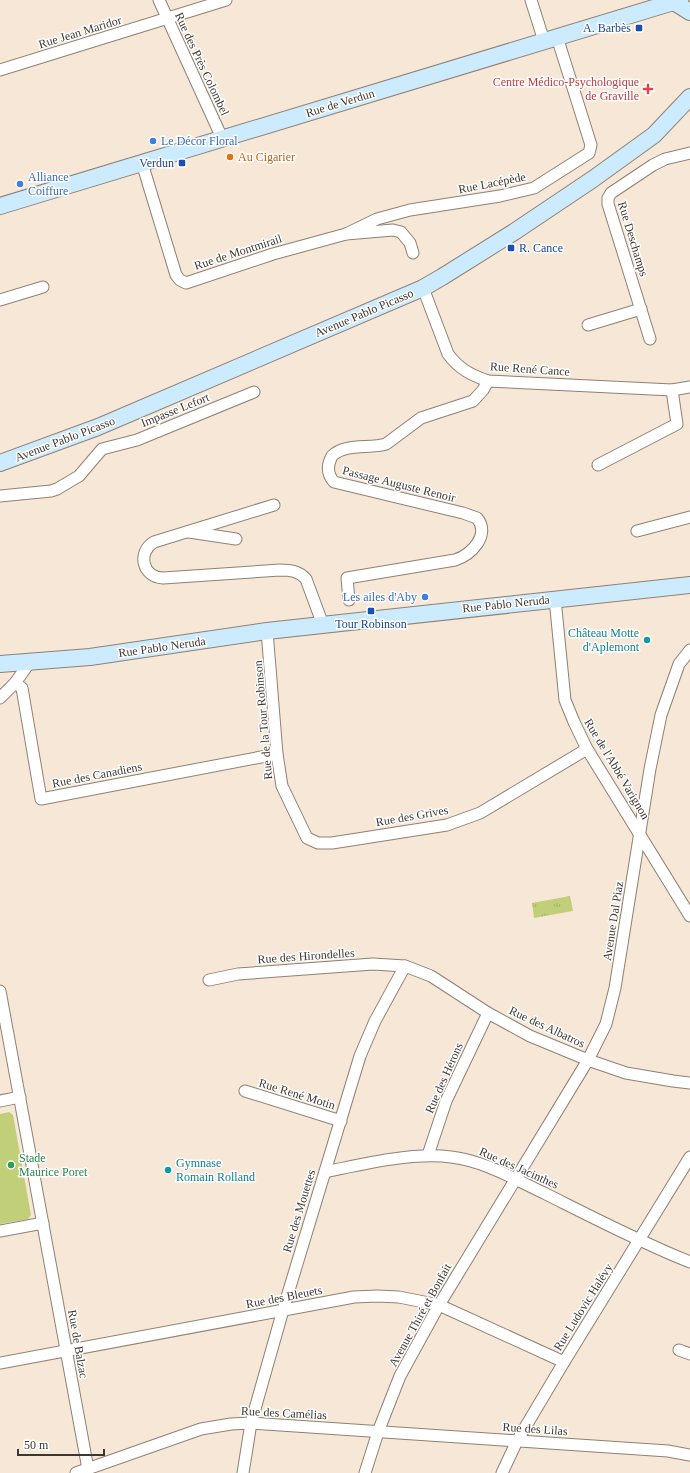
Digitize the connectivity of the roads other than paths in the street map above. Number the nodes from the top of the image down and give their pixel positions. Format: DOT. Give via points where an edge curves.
graph roads {
  1 [pos="159,0"];
  2 [pos="226,0"];
  3 [pos="531,0"];
  4 [pos="677,1"];
  5 [pos="690,12"];
  6 [pos="167,18"];
  7 [pos="550,39"];
  8 [pos="0,70"];
  9 [pos="690,97"];
  10 [pos="222,138"];
  11 [pos="690,153"];
  12 [pos="142,163"];
  13 [pos="0,206"];
  14 [pos="346,234"];
  15 [pos="413,253"];
  16 [pos="43,287"];
  17 [pos="423,288"];
  18 [pos="0,300"];
  19 [pos="641,309"];
  20 [pos="588,325"];
  21 [pos="650,339"];
  22 [pos="488,381"];
  23 [pos="690,387"];
  24 [pos="672,390"];
  25 [pos="254,392"];
  26 [pos="0,463"];
  27 [pos="598,465"];
  28 [pos="0,496"];
  29 [pos="274,505"];
  30 [pos="690,517"];
  31 [pos="636,531"];
  32 [pos="186,532"];
  33 [pos="236,539"];
  34 [pos="690,585"];
  35 [pos="555,599"];
  36 [pos="349,600"];
  37 [pos="323,625"];
  38 [pos="267,631"];
  39 [pos="690,650"];
  40 [pos="30,662"];
  41 [pos="0,664"];
  42 [pos="15,683"];
  43 [pos="0,698"];
  44 [pos="587,748"];
  45 [pos="277,754"];
  46 [pos="640,833"];
  47 [pos="318,843"];
  48 [pos="690,916"];
  49 [pos="405,966"];
  50 [pos="209,980"];
  51 [pos="0,991"];
  52 [pos="488,1013"];
  53 [pos="588,1060"];
  54 [pos="690,1083"];
  55 [pos="245,1091"];
  56 [pos="20,1098"];
  57 [pos="0,1101"];
  58 [pos="341,1121"];
  59 [pos="428,1155"];
  60 [pos="690,1157"];
  61 [pos="325,1172"];
  62 [pos="515,1178"];
  63 [pos="43,1223"];
  64 [pos="0,1232"];
  65 [pos="640,1240"];
  66 [pos="690,1262"];
  67 [pos="439,1305"];
  68 [pos="283,1310"];
  69 [pos="679,1350"];
  70 [pos="66,1351"];
  71 [pos="690,1354"];
  72 [pos="564,1362"];
  73 [pos="0,1363"];
  74 [pos="251,1423"];
  75 [pos="378,1432"];
  76 [pos="517,1441"];
  77 [pos="690,1455"];
  78 [pos="88,1469"];
  79 [pos="76,1473"];
  80 [pos="243,1473"];
  81 [pos="365,1473"];
  82 [pos="502,1473"];
  1 -- 6 [label="street, Rue des Près Colombel"];
  2 -- 6 [label="street, Rue Jean Maridor"];
  3 -- 7 [label="street"];
  4 -- 5 [label="street"];
  4 -- 7 [label="street, Rue de Verdun"];
  6 -- 8 [label="street, Rue Jean Maridor"];
  6 -- 10 [label="street, Rue des Près Colombel"];
  7 -- 10 [label="street, Rue de Verdun"];
  7 -- 14 [label="street, Rue Lacépède" via="590,145 589,153 534,188 410,210 377,219"];
  9 -- 17 [label="street, Avenue Pablo Picasso" via="654,135 599,175 514,232"];
  10 -- 12 [label="street, Rue de Verdun"];
  11 -- 19 [label="street, Rue Deschamps" via="652,165 611,193 608,198"];
  12 -- 13 [label="street, Rue de Verdun"];
  12 -- 14 [label="street, Rue de Montmirail" via="176,275 186,283 273,254"];
  14 -- 15 [label="street, Rue de Montmirail" via="393,230 402,232"];
  16 -- 18 [label="street"];
  17 -- 22 [label="street, Rue René Cance" via="448,354 454,363 468,373"];
  17 -- 26 [label="street, Avenue Pablo Picasso" via="98,427"];
  19 -- 20 [label="street"];
  19 -- 21 [label="street, Rue Deschamps"];
  22 -- 24 [label="street, Rue René Cance"];
  22 -- 36 [label="street, Passage Auguste Renoir" via="473,401 421,418 386,444 342,450 332,456 328,469 334,482 463,513 477,518 482,531 477,545 462,558 347,578"];
  23 -- 24 [label="street, Rue René Cance"];
  24 -- 27 [label="street" via="677,424"];
  25 -- 28 [label="street, Impasse Lefort" via="137,440 102,449 79,476 57,489"];
  29 -- 32 [label="street"];
  30 -- 31 [label="street"];
  32 -- 33 [label="street"];
  32 -- 37 [label="street" via="154,542 147,549 144,564 152,576 163,578 290,570 306,579"];
  34 -- 35 [label="street, Rue Pablo Neruda"];
  35 -- 37 [label="street, Rue Pablo Neruda"];
  35 -- 44 [label="street, Rue de l'Abbé Varignon" via="565,700"];
  37 -- 38 [label="street, Rue Pablo Neruda"];
  38 -- 40 [label="street, Rue Pablo Neruda" via="147,650"];
  38 -- 45 [label="street, Rue de la Tour Robinson"];
  39 -- 46 [label="street, Avenue Dal Piaz" via="679,664 661,715"];
  40 -- 41 [label="street, Rue Pablo Neruda"];
  40 -- 42 [label="street"];
  42 -- 43 [label="street"];
  42 -- 45 [label="street, Rue des Canadiens" via="22,688 41,799"];
  44 -- 46 [label="street, Rue de l'Abbé Varignon"];
  44 -- 47 [label="street, Rue des Grives" via="468,818 446,825"];
  45 -- 47 [label="street, Rue de la Tour Robinson" via="282,786 287,798 307,838"];
  46 -- 48 [label="street, Rue de l'Abbé Varignon"];
  46 -- 53 [label="street, Avenue Dal Piaz" via="615,988 606,1024"];
  49 -- 50 [label="street, Rue des Hirondelles" via="373,964 238,974"];
  49 -- 52 [label="street, Rue des Albatros" via="431,976"];
  49 -- 58 [label="street, Rue des Mouettes" via="375,1021 360,1056"];
  51 -- 56 [label="street, Rue de Balzac"];
  52 -- 53 [label="street, Rue des Albatros" via="530,1036"];
  52 -- 59 [label="street, Rue des Hérons" via="446,1101"];
  53 -- 54 [label="street, Rue des Albatros" via="626,1073"];
  53 -- 62 [label="street, Avenue Dal Piaz"];
  55 -- 58 [label="street, Rue René Motin"];
  56 -- 57 [label="street"];
  56 -- 63 [label="street, Rue de Balzac"];
  58 -- 61 [label="street, Rue des Mouettes"];
  59 -- 61 [label="street, Rue des Jacinthes"];
  59 -- 62 [label="street, Rue des Jacinthes" via="473,1161"];
  60 -- 65 [label="street, Rue Ludovic Halévy"];
  61 -- 68 [label="street, Rue des Mouettes"];
  62 -- 65 [label="street, Rue des Jacinthes"];
  62 -- 67 [label="street, Avenue Thiré et Bonfait"];
  63 -- 64 [label="street"];
  63 -- 70 [label="street, Rue de Balzac"];
  65 -- 66 [label="street, Rue des Jacinthes"];
  65 -- 72 [label="street, Rue Ludovic Halévy"];
  67 -- 68 [label="street, Rue des Bleuets" via="399,1297 377,1296 354,1297"];
  67 -- 72 [label="street, Rue des Bleuets"];
  67 -- 75 [label="street, Avenue Thiré et Bonfait" via="400,1376"];
  68 -- 70 [label="street, Rue des Bleuets"];
  68 -- 74 [label="street, Rue des Mouettes"];
  69 -- 71 [label="street"];
  70 -- 73 [label="street, Rue des Bleuets"];
  70 -- 78 [label="street, Rue de Balzac"];
  72 -- 76 [label="street, Rue Ludovic Halévy"];
  74 -- 75 [label="street, Rue des Camélias"];
  74 -- 78 [label="street, Rue des Camélias" via="201,1429"];
  74 -- 80 [label="street, Rue des Mouettes"];
  75 -- 76 [label="street, Rue des Lilas"];
  75 -- 81 [label="street, Avenue Thiré et Bonfait"];
  76 -- 77 [label="street, Rue des Lilas" via="668,1451"];
  76 -- 82 [label="street, Rue Ludovic Halévy"];
  78 -- 79 [label="street, Rue des Camélias"];
}
